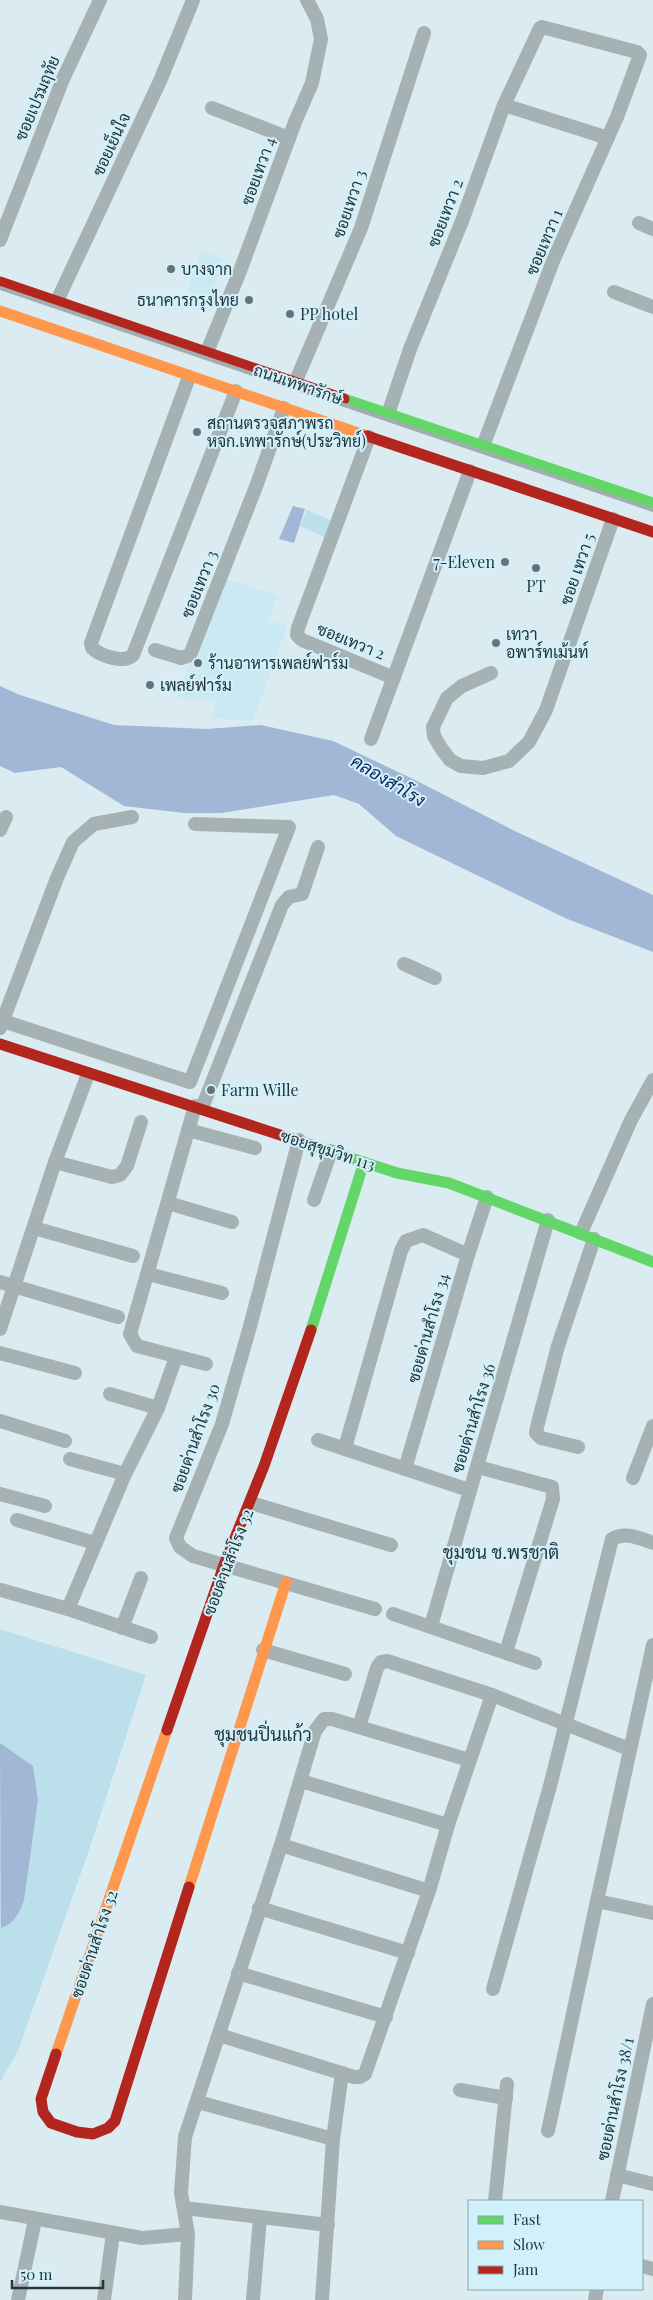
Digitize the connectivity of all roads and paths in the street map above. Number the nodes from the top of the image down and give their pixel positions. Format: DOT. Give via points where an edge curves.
graph roads {
  1 [pos="100,0"];
  2 [pos="193,0"];
  3 [pos="307,0"];
  4 [pos="424,33"];
  5 [pos="639,53"];
  6 [pos="504,105"];
  7 [pos="212,108"];
  8 [pos="289,138"];
  9 [pos="608,138"];
  10 [pos="639,223"];
  11 [pos="653,229"];
  12 [pos="0,240"];
  13 [pos="0,282"];
  14 [pos="614,292"];
  15 [pos="57,301"];
  16 [pos="653,307"];
  17 [pos="0,311"];
  18 [pos="207,352"];
  19 [pos="189,376"];
  20 [pos="295,383"];
  21 [pos="236,392"];
  22 [pos="284,408"];
  23 [pos="388,414"];
  24 [pos="369,437"];
  25 [pos="483,446"];
  26 [pos="470,472"];
  27 [pos="653,503"];
  28 [pos="613,519"];
  29 [pos="653,532"];
  30 [pos="155,650"];
  31 [pos="491,673"];
  32 [pos="394,678"];
  33 [pos="371,738"];
  34 [pos="132,816"];
  35 [pos="196,824"];
  36 [pos="318,847"];
  37 [pos="404,964"];
  38 [pos="436,978"];
  39 [pos="2,1025"];
  40 [pos="0,1044"];
  41 [pos="88,1074"];
  42 [pos="653,1080"];
  43 [pos="198,1107"];
  44 [pos="141,1122"];
  45 [pos="188,1130"];
  46 [pos="299,1140"];
  47 [pos="255,1148"];
  48 [pos="331,1151"];
  49 [pos="55,1162"];
  50 [pos="364,1162"];
  51 [pos="487,1197"];
  52 [pos="314,1200"];
  53 [pos="168,1203"];
  54 [pos="548,1220"];
  55 [pos="232,1222"];
  56 [pos="34,1228"];
  57 [pos="581,1233"];
  58 [pos="594,1238"];
  59 [pos="468,1255"];
  60 [pos="133,1256"];
  61 [pos="653,1262"];
  62 [pos="148,1274"];
  63 [pos="0,1282"];
  64 [pos="15,1286"];
  65 [pos="222,1294"];
  66 [pos="118,1317"];
  67 [pos="0,1330"];
  68 [pos="0,1353"];
  69 [pos="176,1357"];
  70 [pos="206,1364"];
  71 [pos="75,1373"];
  72 [pos="110,1394"];
  73 [pos="158,1408"];
  74 [pos="0,1421"];
  75 [pos="653,1426"];
  76 [pos="318,1440"];
  77 [pos="65,1441"];
  78 [pos="578,1447"];
  79 [pos="345,1448"];
  80 [pos="70,1459"];
  81 [pos="478,1467"];
  82 [pos="404,1469"];
  83 [pos="124,1474"];
  84 [pos="633,1478"];
  85 [pos="470,1490"];
  86 [pos="0,1494"];
  87 [pos="251,1503"];
  88 [pos="45,1506"];
  89 [pos="17,1520"];
  90 [pos="653,1542"];
  91 [pos="96,1543"];
  92 [pos="391,1544"];
  93 [pos="224,1565"];
  94 [pos="141,1578"];
  95 [pos="286,1582"];
  96 [pos="1,1590"];
  97 [pos="68,1609"];
  98 [pos="375,1609"];
  99 [pos="393,1614"];
  100 [pos="431,1626"];
  101 [pos="122,1628"];
  102 [pos="151,1638"];
  103 [pos="653,1645"];
  104 [pos="263,1650"];
  105 [pos="506,1652"];
  106 [pos="536,1663"];
  107 [pos="345,1674"];
  108 [pos="492,1695"];
  109 [pos="566,1724"];
  110 [pos="359,1726"];
  111 [pos="629,1749"];
  112 [pos="469,1760"];
  113 [pos="301,1781"];
  114 [pos="448,1825"];
  115 [pos="281,1845"];
  116 [pos="429,1891"];
  117 [pos="597,1901"];
  118 [pos="259,1908"];
  119 [pos="653,1913"];
  120 [pos="408,1953"];
  121 [pos="238,1973"];
  122 [pos="493,1989"];
  123 [pos="653,2004"];
  124 [pos="386,2017"];
  125 [pos="220,2035"];
  126 [pos="342,2073"];
  127 [pos="507,2084"];
  128 [pos="460,2090"];
  129 [pos="506,2098"];
  130 [pos="198,2102"];
  131 [pos="548,2131"];
  132 [pos="333,2138"];
  133 [pos="617,2175"];
  134 [pos="653,2184"];
  135 [pos="495,2200"];
  136 [pos="612,2200"];
  137 [pos="184,2208"];
  138 [pos="0,2212"];
  139 [pos="260,2218"];
  140 [pos="35,2220"];
  141 [pos="328,2225"];
  142 [pos="112,2233"];
  143 [pos="188,2234"];
  144 [pos="18,2300"];
  145 [pos="104,2300"];
  146 [pos="185,2300"];
  147 [pos="253,2300"];
  148 [pos="322,2300"];
  1 -- 12 [label="street, ซอยเปรมฤทัย" via="63,79"];
  2 -- 15 [label="street, ซอยเย็นใจ" via="160,81"];
  3 -- 8 [label="street, ซอยเทวา 4" via="318,19 321,39 312,83"];
  4 -- 20 [label="street, ซอยเทวา 3" via="361,228"];
  5 -- 6 [label="street, ซอยเทวา 2" via="541,27"];
  5 -- 9 [label="street, ซอยเทวา 1"];
  6 -- 9 [label="street"];
  6 -- 23 [label="street, ซอยเทวา 2"];
  7 -- 8 [label="street"];
  8 -- 18 [label="street, ซอยเทวา 4"];
  9 -- 25 [label="street, ซอยเทวา 1" via="553,261"];
  10 -- 11 [label="street"];
  13 -- 15 [label="main road, ถนนเทพารักษ์"];
  14 -- 16 [label="street"];
  15 -- 18 [label="main road, ถนนเทพารักษ์"];
  17 -- 19 [label="main road, ถนนเทพารักษ์"];
  18 -- 20 [label="main road, ถนนเทพารักษ์"];
  19 -- 21 [label="main road, ถนนเทพารักษ์"];
  19 -- 21 [label="street" via="91,643 95,651 123,660 133,655"];
  20 -- 23 [label="main road, ถนนเทพารักษ์"];
  21 -- 22 [label="main road, ถนนเทพารักษ์"];
  22 -- 24 [label="main road, ถนนเทพารักษ์"];
  22 -- 30 [label="street, ซอยเทวา 3" via="190,655 181,658"];
  23 -- 25 [label="main road, ถนนเทพารักษ์"];
  24 -- 26 [label="main road, ถนนเทพารักษ์"];
  24 -- 32 [label="street, ซอยเทวา 2" via="297,636"];
  25 -- 27 [label="main road, ถนนเทพารักษ์"];
  26 -- 28 [label="main road, ถนนเทพารักษ์"];
  26 -- 32 [label="street"];
  28 -- 29 [label="main road, ถนนเทพารักษ์"];
  28 -- 31 [label="street, ซอย เทวา 5" via="546,710 529,742 509,761 483,768 461,766 450,760 441,748 433,727 447,698 462,686"];
  32 -- 33 [label="street"];
  34 -- 39 [label="street" via="94,824 73,842"];
  35 -- 39 [label="street" via="288,826 190,1082"];
  36 -- 43 [label="street" via="302,894 289,897 282,905"];
  37 -- 38 [label="street"];
  40 -- 41 [label="main road, ซอยสุขุมวิท 113"];
  41 -- 43 [label="main road, ซอยสุขุมวิท 113"];
  41 -- 49 [label="street"];
  42 -- 57 [label="street" via="631,1120"];
  43 -- 45 [label="street"];
  43 -- 46 [label="main road, ซอยสุขุมวิท 113"];
  44 -- 49 [label="street" via="128,1166 120,1175 112,1177"];
  45 -- 47 [label="street"];
  45 -- 53 [label="street"];
  46 -- 48 [label="main road, ซอยสุขุมวิท 113"];
  46 -- 93 [label="street, ซอยด่านสำโรง 30" via="222,1424 176,1538 180,1547 193,1556"];
  48 -- 50 [label="main road, ซอยสุขุมวิท 113"];
  48 -- 52 [label="street"];
  49 -- 56 [label="street"];
  50 -- 51 [label="main road, ซอยสุขุมวิท 113"];
  50 -- 87 [label="main road, ซอยด่านสำโรง 32" via="316,1316"];
  51 -- 54 [label="main road, ซอยสุขุมวิท 113"];
  51 -- 59 [label="street, ซอยด่านสำโรง 34"];
  53 -- 55 [label="street"];
  53 -- 62 [label="street"];
  54 -- 57 [label="main road, ซอยสุขุมวิท 113"];
  54 -- 81 [label="street, ซอยด่านสำโรง 36"];
  56 -- 60 [label="street"];
  56 -- 64 [label="street"];
  57 -- 58 [label="main road, ซอยสุขุมวิท 113"];
  58 -- 61 [label="main road, ซอยสุขุมวิท 113"];
  58 -- 78 [label="street" via="558,1346 536,1433 541,1438"];
  59 -- 79 [label="street" via="423,1234 406,1241"];
  59 -- 82 [label="street, ซอยด่านสำโรง 34"];
  62 -- 65 [label="street"];
  62 -- 69 [label="street" via="133,1319 132,1341 136,1346"];
  63 -- 64 [label="street"];
  64 -- 66 [label="street"];
  64 -- 67 [label="street"];
  68 -- 71 [label="street"];
  69 -- 70 [label="street"];
  69 -- 73 [label="street"];
  72 -- 73 [label="street"];
  73 -- 83 [label="street"];
  74 -- 77 [label="street"];
  75 -- 84 [label="street"];
  76 -- 79 [label="street"];
  79 -- 82 [label="street"];
  80 -- 83 [label="street"];
  81 -- 85 [label="street, ซอยด่านสำโรง 36"];
  81 -- 105 [label="street" via="554,1490"];
  82 -- 85 [label="street"];
  83 -- 91 [label="street"];
  85 -- 100 [label="street, ซอยด่านสำโรง 36"];
  86 -- 88 [label="street"];
  87 -- 92 [label="street"];
  87 -- 93 [label="main road, ซอยด่านสำโรง 32"];
  89 -- 91 [label="street"];
  90 -- 109 [label="street" via="625,1534 612,1539"];
  91 -- 97 [label="street"];
  93 -- 95 [label="street, ซอยด่านสำโรง 30"];
  93 -- 104 [label="main road, ซอยด่านสำโรง 32" via="41,2098 43,2112 51,2123 96,2135 108,2131 115,2121"];
  94 -- 101 [label="street"];
  95 -- 98 [label="street, ซอยด่านสำโรง 30"];
  95 -- 104 [label="main road, ซอยด่านสำโรง 32"];
  96 -- 97 [label="street"];
  97 -- 101 [label="street"];
  99 -- 100 [label="street"];
  100 -- 105 [label="street"];
  101 -- 102 [label="street"];
  103 -- 111 [label="street"];
  104 -- 107 [label="street"];
  105 -- 106 [label="street"];
  108 -- 109 [label="street"];
  108 -- 110 [label="street" via="399,1664 381,1662 371,1681"];
  108 -- 112 [label="street"];
  109 -- 111 [label="street"];
  109 -- 122 [label="street"];
  110 -- 112 [label="street"];
  110 -- 113 [label="street" via="324,1719 315,1731"];
  111 -- 117 [label="street"];
  112 -- 114 [label="street"];
  113 -- 114 [label="street"];
  113 -- 115 [label="street"];
  114 -- 116 [label="street"];
  115 -- 116 [label="street"];
  115 -- 118 [label="street"];
  116 -- 120 [label="street"];
  117 -- 119 [label="street"];
  117 -- 131 [label="street"];
  118 -- 120 [label="street"];
  118 -- 121 [label="street"];
  120 -- 124 [label="street"];
  121 -- 124 [label="street"];
  121 -- 125 [label="street"];
  123 -- 133 [label="street, ซอยด่านสำโรง 38/1"];
  124 -- 126 [label="street" via="365,2074 354,2077"];
  125 -- 126 [label="street"];
  125 -- 130 [label="street"];
  126 -- 132 [label="street"];
  127 -- 129 [label="street"];
  128 -- 129 [label="street"];
  129 -- 135 [label="street"];
  130 -- 132 [label="street"];
  130 -- 137 [label="street" via="185,2137 181,2193"];
  132 -- 141 [label="street"];
  133 -- 134 [label="street"];
  133 -- 136 [label="street, ซอยด่านสำโรง 38/1"];
  137 -- 139 [label="street"];
  137 -- 143 [label="street"];
  138 -- 140 [label="street"];
  139 -- 141 [label="street"];
  139 -- 147 [label="street"];
  140 -- 142 [label="street"];
  140 -- 144 [label="street"];
  141 -- 148 [label="street"];
  142 -- 143 [label="street" via="142,2238"];
  142 -- 145 [label="street"];
  143 -- 146 [label="street"];
}
